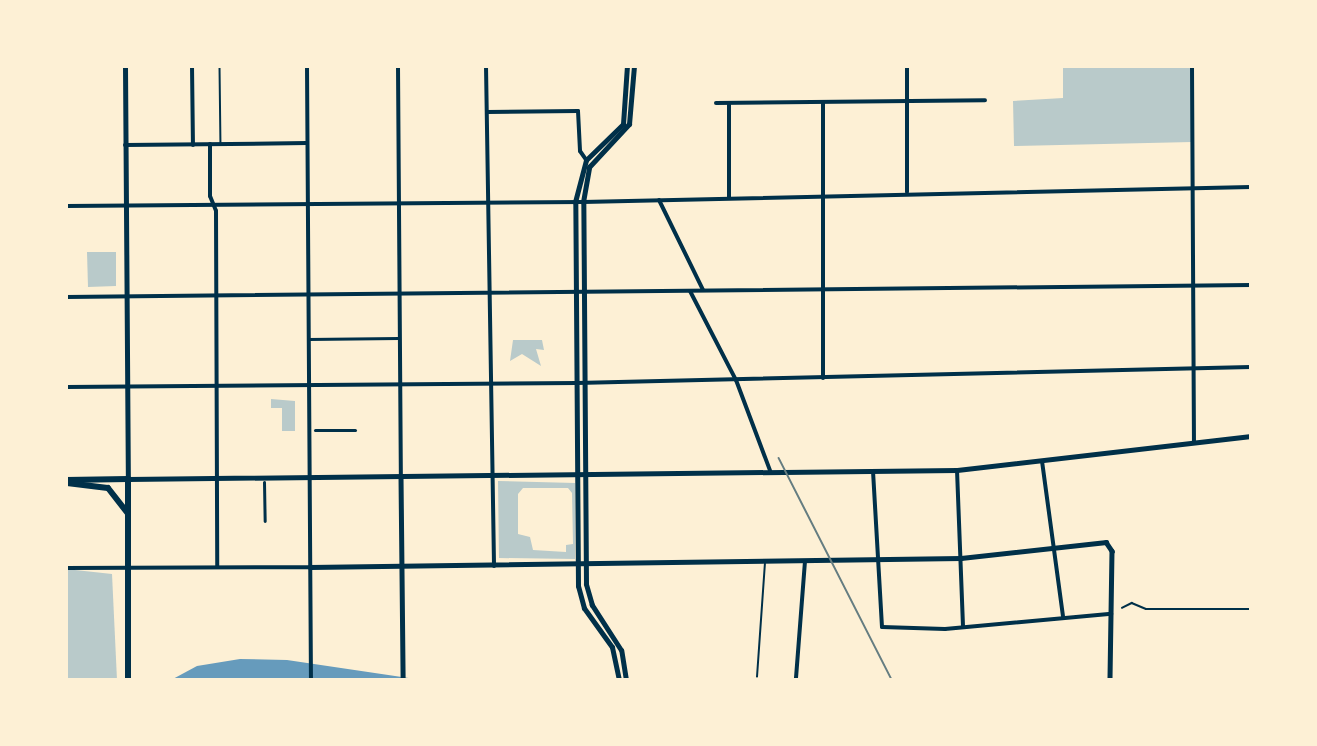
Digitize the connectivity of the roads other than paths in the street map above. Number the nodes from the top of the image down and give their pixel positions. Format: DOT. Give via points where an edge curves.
graph roads {
  1 [pos="125,66"];
  2 [pos="192,66"];
  3 [pos="220,66"];
  4 [pos="308,66"];
  5 [pos="398,66"];
  6 [pos="486,66"];
  7 [pos="627,66"];
  8 [pos="633,66"];
  9 [pos="907,66"];
  10 [pos="1192,66"];
  11 [pos="985,100"];
  12 [pos="907,101"];
  13 [pos="823,102"];
  14 [pos="716,103"];
  15 [pos="729,103"];
  16 [pos="487,112"];
  17 [pos="307,143"];
  18 [pos="210,144"];
  19 [pos="221,144"];
  20 [pos="193,145"];
  21 [pos="125,146"];
  22 [pos="586,160"];
  23 [pos="592,165"];
  24 [pos="1251,187"];
  25 [pos="1192,188"];
  26 [pos="907,192"];
  27 [pos="823,193"];
  28 [pos="729,197"];
  29 [pos="659,200"];
  30 [pos="489,202"];
  31 [pos="575,202"];
  32 [pos="584,202"];
  33 [pos="399,203"];
  34 [pos="214,204"];
  35 [pos="308,204"];
  36 [pos="126,205"];
  37 [pos="66,206"];
  38 [pos="1251,285"];
  39 [pos="1193,286"];
  40 [pos="823,290"];
  41 [pos="690,291"];
  42 [pos="703,291"];
  43 [pos="490,292"];
  44 [pos="576,292"];
  45 [pos="584,292"];
  46 [pos="399,293"];
  47 [pos="308,294"];
  48 [pos="216,295"];
  49 [pos="126,296"];
  50 [pos="66,297"];
  51 [pos="308,339"];
  52 [pos="400,339"];
  53 [pos="1194,367"];
  54 [pos="1251,367"];
  55 [pos="823,378"];
  56 [pos="736,380"];
  57 [pos="577,383"];
  58 [pos="585,383"];
  59 [pos="400,384"];
  60 [pos="491,384"];
  61 [pos="217,386"];
  62 [pos="308,386"];
  63 [pos="66,387"];
  64 [pos="127,387"];
  65 [pos="315,430"];
  66 [pos="355,430"];
  67 [pos="1251,436"];
  68 [pos="1194,443"];
  69 [pos="1042,461"];
  70 [pos="957,470"];
  71 [pos="873,471"];
  72 [pos="771,473"];
  73 [pos="578,475"];
  74 [pos="586,475"];
  75 [pos="218,476"];
  76 [pos="308,476"];
  77 [pos="401,476"];
  78 [pos="492,476"];
  79 [pos="128,479"];
  80 [pos="66,481"];
  81 [pos="264,482"];
  82 [pos="128,513"];
  83 [pos="265,522"];
  84 [pos="1053,548"];
  85 [pos="961,558"];
  86 [pos="876,560"];
  87 [pos="805,562"];
  88 [pos="765,563"];
  89 [pos="578,565"];
  90 [pos="586,565"];
  91 [pos="402,566"];
  92 [pos="494,566"];
  93 [pos="127,567"];
  94 [pos="217,567"];
  95 [pos="310,567"];
  96 [pos="66,568"];
  97 [pos="1122,608"];
  98 [pos="1251,609"];
  99 [pos="1111,614"];
  100 [pos="1063,617"];
  101 [pos="963,627"];
  102 [pos="619,677"];
  103 [pos="756,677"];
  104 [pos="128,678"];
  105 [pos="626,678"];
  106 [pos="796,678"];
  107 [pos="311,680"];
  108 [pos="403,680"];
  109 [pos="1110,680"];
  1 -- 21 [label="main road"];
  2 -- 20 [label="street"];
  3 -- 19 [label="lane"];
  4 -- 17 [label="street"];
  5 -- 33 [label="street"];
  6 -- 16 [label="street"];
  7 -- 22 [label="main road" via="622,124"];
  8 -- 23 [label="main road" via="629,124"];
  9 -- 12 [label="street"];
  10 -- 25 [label="street"];
  11 -- 12 [label="street"];
  12 -- 13 [label="street"];
  12 -- 26 [label="street"];
  13 -- 15 [label="street"];
  13 -- 27 [label="street"];
  14 -- 15 [label="street"];
  15 -- 28 [label="street"];
  16 -- 22 [label="street" via="578,111 580,151"];
  16 -- 30 [label="street"];
  17 -- 19 [label="street"];
  17 -- 35 [label="street"];
  18 -- 19 [label="street"];
  18 -- 20 [label="street"];
  18 -- 34 [label="street"];
  20 -- 21 [label="street"];
  21 -- 36 [label="main road"];
  22 -- 23 [label="street"];
  22 -- 31 [label="main road"];
  23 -- 32 [label="main road"];
  24 -- 25 [label="street"];
  25 -- 26 [label="street"];
  25 -- 39 [label="street"];
  26 -- 27 [label="street"];
  27 -- 28 [label="street"];
  27 -- 40 [label="street"];
  28 -- 29 [label="street"];
  29 -- 32 [label="street"];
  29 -- 42 [label="street"];
  30 -- 31 [label="street"];
  30 -- 33 [label="street"];
  30 -- 43 [label="street"];
  31 -- 32 [label="street"];
  31 -- 44 [label="main road"];
  32 -- 45 [label="main road"];
  33 -- 35 [label="street"];
  33 -- 46 [label="street"];
  34 -- 35 [label="street"];
  34 -- 36 [label="street"];
  34 -- 48 [label="street"];
  35 -- 47 [label="street"];
  36 -- 37 [label="street"];
  36 -- 49 [label="main road"];
  38 -- 39 [label="street"];
  39 -- 40 [label="street"];
  39 -- 53 [label="street"];
  40 -- 42 [label="street"];
  40 -- 55 [label="street"];
  41 -- 42 [label="street"];
  41 -- 45 [label="street"];
  41 -- 56 [label="street"];
  43 -- 44 [label="street"];
  43 -- 46 [label="street"];
  43 -- 60 [label="street"];
  44 -- 45 [label="street"];
  44 -- 57 [label="main road"];
  45 -- 58 [label="main road"];
  46 -- 47 [label="street"];
  46 -- 52 [label="street"];
  47 -- 48 [label="street"];
  47 -- 51 [label="street"];
  48 -- 49 [label="street"];
  48 -- 61 [label="street"];
  49 -- 50 [label="street"];
  49 -- 64 [label="main road"];
  51 -- 52 [label="street"];
  51 -- 62 [label="street"];
  52 -- 59 [label="street"];
  53 -- 54 [label="street"];
  53 -- 55 [label="street"];
  53 -- 68 [label="street"];
  55 -- 56 [label="street"];
  56 -- 58 [label="street"];
  56 -- 72 [label="street"];
  57 -- 58 [label="street"];
  57 -- 60 [label="street"];
  57 -- 73 [label="main road"];
  58 -- 74 [label="main road"];
  59 -- 60 [label="street"];
  59 -- 62 [label="street"];
  59 -- 77 [label="street"];
  60 -- 78 [label="street"];
  61 -- 62 [label="street"];
  61 -- 64 [label="street"];
  61 -- 75 [label="street"];
  62 -- 76 [label="street"];
  63 -- 64 [label="street"];
  64 -- 79 [label="main road"];
  65 -- 66 [label="street"];
  67 -- 68 [label="main road"];
  68 -- 69 [label="main road"];
  69 -- 70 [label="main road"];
  69 -- 84 [label="street"];
  70 -- 71 [label="main road"];
  70 -- 85 [label="street"];
  71 -- 72 [label="main road"];
  71 -- 86 [label="street"];
  72 -- 74 [label="main road"];
  73 -- 74 [label="main road"];
  73 -- 78 [label="main road"];
  73 -- 89 [label="main road"];
  74 -- 90 [label="main road"];
  75 -- 76 [label="main road"];
  75 -- 79 [label="main road"];
  75 -- 94 [label="street"];
  76 -- 77 [label="main road"];
  76 -- 95 [label="street"];
  77 -- 78 [label="main road"];
  77 -- 91 [label="street"];
  78 -- 92 [label="street"];
  79 -- 80 [label="main road"];
  79 -- 82 [label="main road"];
  80 -- 82 [label="main road" via="108,488"];
  81 -- 83 [label="street"];
  82 -- 93 [label="main road"];
  84 -- 85 [label="street"];
  84 -- 99 [label="street" via="1110,544"];
  84 -- 100 [label="street"];
  85 -- 86 [label="street"];
  85 -- 101 [label="street"];
  86 -- 87 [label="street"];
  86 -- 101 [label="street" via="880,625"];
  87 -- 88 [label="street"];
  87 -- 106 [label="street"];
  88 -- 90 [label="street"];
  88 -- 103 [label="lane"];
  89 -- 90 [label="street"];
  89 -- 92 [label="street"];
  89 -- 102 [label="main road" via="581,600 612,646"];
  90 -- 105 [label="main road" via="589,597 621,650"];
  91 -- 92 [label="street"];
  91 -- 95 [label="street"];
  91 -- 108 [label="street"];
  93 -- 94 [label="street"];
  93 -- 96 [label="street"];
  93 -- 104 [label="main road"];
  94 -- 95 [label="street"];
  95 -- 107 [label="street"];
  97 -- 98 [label="lane" via="1132,603 1146,609"];
  99 -- 100 [label="street"];
  99 -- 109 [label="street"];
  100 -- 101 [label="street"];
}
